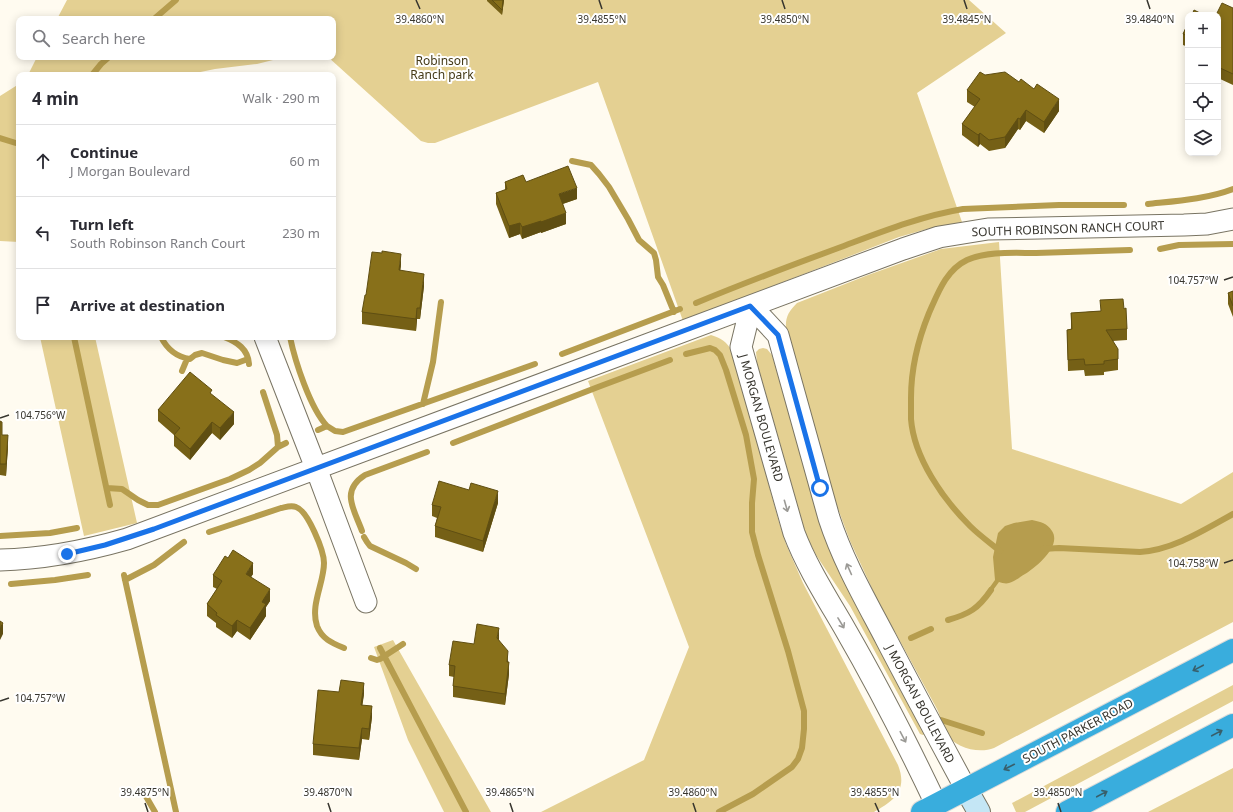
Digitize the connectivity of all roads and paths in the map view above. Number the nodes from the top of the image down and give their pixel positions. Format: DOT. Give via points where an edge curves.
graph roads {
  1 [pos="1233,219"];
  2 [pos="750,306"];
  3 [pos="265,340"];
  4 [pos="316,468"];
  5 [pos="0,560"];
  6 [pos="366,602"];
  7 [pos="1233,650"];
  8 [pos="1233,724"];
  9 [pos="966,789"];
  10 [pos="933,809"];
  11 [pos="979,812"];
  12 [pos="1067,812"];
  1 -- 2 [label="street, SOUTH ROBINSON RANCH COURT" via="1184,225 988,229 939,237"];
  2 -- 4 [label="street, SOUTH ROBINSON RANCH COURT"];
  9 -- 2 [label="street, J MORGAN BOULEVARD, one-way" via="851,573 829,518 778,335"];
  2 -- 10 [label="street, J MORGAN BOULEVARD, one-way" via="741,347 794,533 909,749"];
  3 -- 4 [label="street"];
  4 -- 5 [label="street, SOUTH ROBINSON RANCH COURT" via="127,539 67,554"];
  4 -- 6 [label="street"];
  7 -- 9 [label="highway, SOUTH PARKER ROAD, one-way"];
  12 -- 8 [label="highway, one-way"];
  9 -- 10 [label="highway, SOUTH PARKER ROAD"];
  9 -- 11 [label="street, J MORGAN BOULEVARD"];
}
